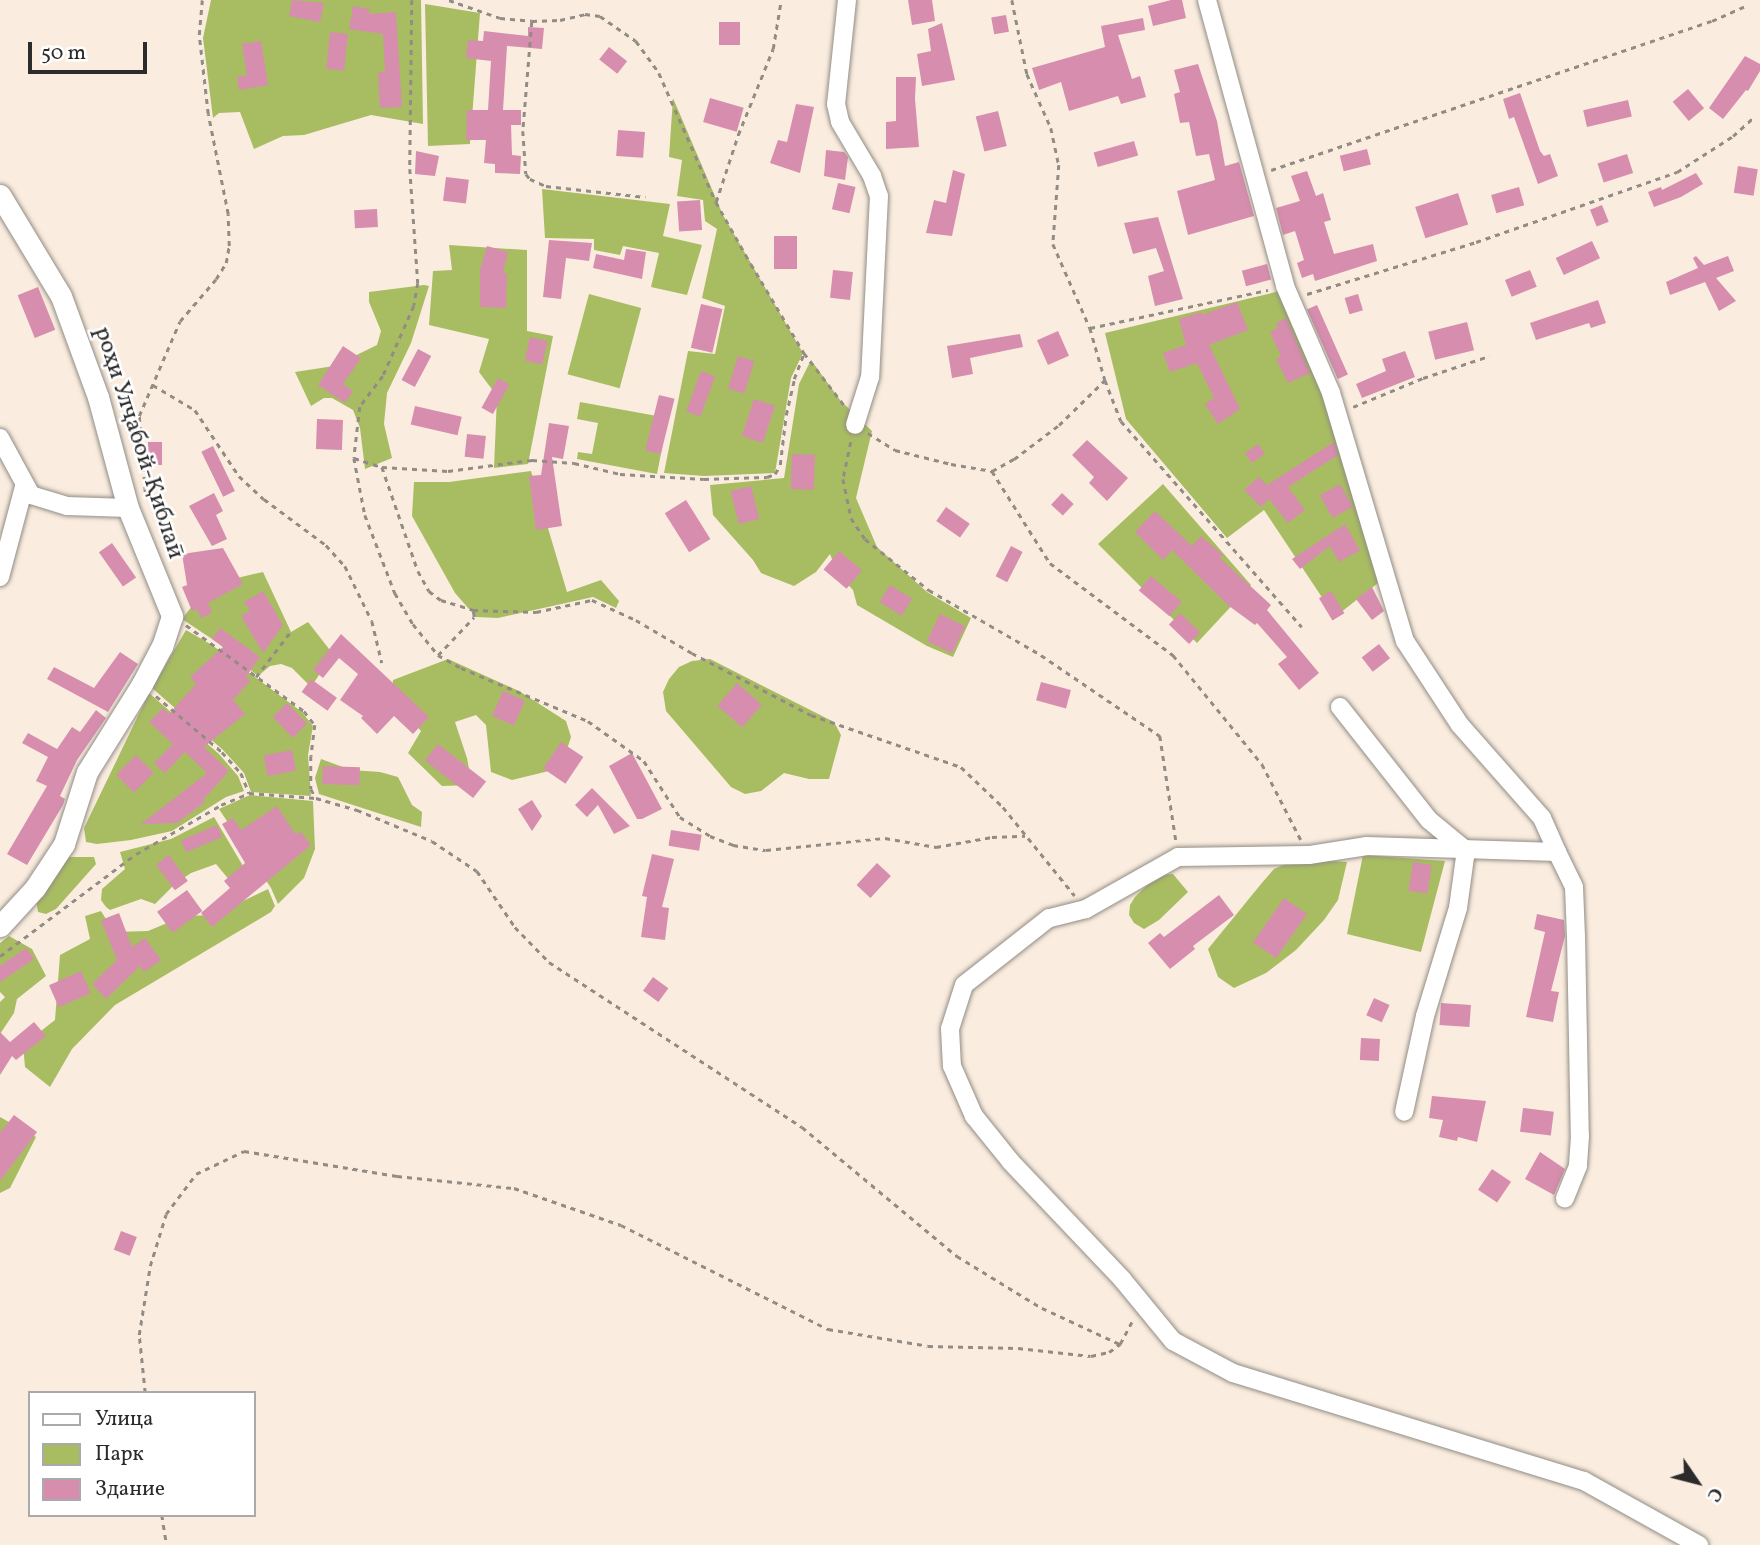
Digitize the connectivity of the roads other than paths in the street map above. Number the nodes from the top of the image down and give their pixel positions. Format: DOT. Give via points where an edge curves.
graph roads {
  1 [pos="847,0"];
  2 [pos="1207,0"];
  3 [pos="0,195"];
  4 [pos="855,425"];
  5 [pos="0,438"];
  6 [pos="24,487"];
  7 [pos="136,505"];
  8 [pos="0,577"];
  9 [pos="1340,707"];
  10 [pos="1463,848"];
  11 [pos="1557,852"];
  12 [pos="0,926"];
  13 [pos="1404,1112"];
  14 [pos="1565,1199"];
  15 [pos="1699,1545"];
  1 -- 4 [label="street" via="836,104 840,122 880,197 870,377"];
  2 -- 11 [label="street" via="1288,293 1337,414 1405,641 1460,725 1542,818"];
  3 -- 7 [label="street, роҳи Улҷабой-Қиблаӣ" via="61,296"];
  5 -- 6 [label="street"];
  6 -- 7 [label="street" via="52,504"];
  6 -- 8 [label="street"];
  7 -- 12 [label="street, роҳи Улҷабой-Қиблаӣ" via="172,616 142,684 87,772 64,844 36,887"];
  9 -- 10 [label="street" via="1429,820"];
  10 -- 11 [label="street"];
  10 -- 13 [label="street" via="1458,908 1425,1016"];
  10 -- 15 [label="street" via="1367,846 1309,855 1178,857 1086,909 1049,918 964,985 950,1028 953,1066 974,1116 1173,1341 1233,1373 1584,1481"];
  11 -- 14 [label="street" via="1574,887 1576,936 1580,1136 1578,1166"];
}
